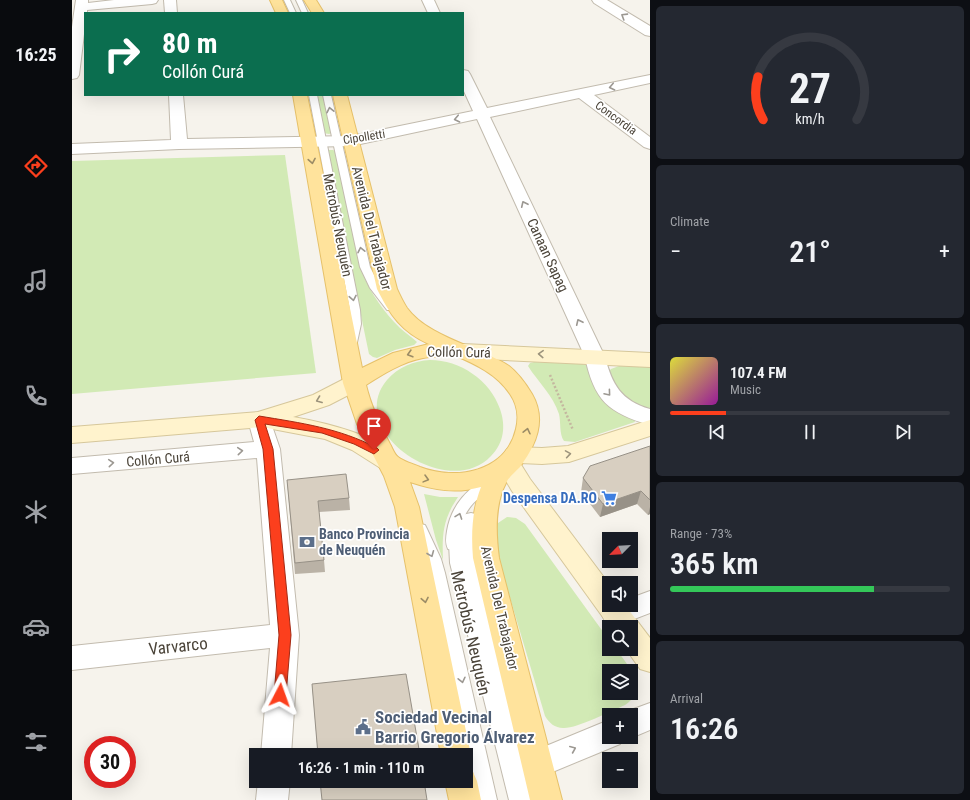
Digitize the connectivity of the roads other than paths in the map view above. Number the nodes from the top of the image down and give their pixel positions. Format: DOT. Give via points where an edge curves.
graph roads {
  1 [pos="152,0"];
  2 [pos="170,0"];
  3 [pos="276,0"];
  4 [pos="287,0"];
  5 [pos="299,0"];
  6 [pos="310,0"];
  7 [pos="428,0"];
  8 [pos="598,0"];
  9 [pos="81,3"];
  10 [pos="171,12"];
  11 [pos="282,12"];
  12 [pos="293,12"];
  13 [pos="305,12"];
  14 [pos="317,12"];
  15 [pos="434,12"];
  16 [pos="650,32"];
  17 [pos="72,75"];
  18 [pos="464,76"];
  19 [pos="650,79"];
  20 [pos="582,93"];
  21 [pos="176,96"];
  22 [pos="301,96"];
  23 [pos="313,96"];
  24 [pos="327,96"];
  25 [pos="340,96"];
  26 [pos="482,114"];
  27 [pos="330,141"];
  28 [pos="178,144"];
  29 [pos="650,144"];
  30 [pos="72,149"];
  31 [pos="463,351"];
  32 [pos="595,357"];
  33 [pos="650,360"];
  34 [pos="354,383"];
  35 [pos="650,418"];
  36 [pos="259,420"];
  37 [pos="650,428"];
  38 [pos="72,435"];
  39 [pos="268,449"];
  40 [pos="390,463"];
  41 [pos="72,466"];
  42 [pos="506,467"];
  43 [pos="407,507"];
  44 [pos="650,602"];
  45 [pos="618,617"];
  46 [pos="285,635"];
  47 [pos="72,658"];
  48 [pos="650,660"];
  49 [pos="650,716"];
  50 [pos="638,721"];
  51 [pos="602,737"];
  52 [pos="277,748"];
  53 [pos="455,748"];
  54 [pos="537,764"];
  55 [pos="273,788"];
  56 [pos="462,788"];
  57 [pos="272,800"];
  58 [pos="465,800"];
  59 [pos="488,800"];
  60 [pos="510,800"];
  61 [pos="525,800"];
  62 [pos="546,800"];
  1 -- 9 [label="street"];
  2 -- 10 [label="street"];
  3 -- 11 [label="main road"];
  4 -- 12 [label="lane"];
  5 -- 13 [label="lane"];
  6 -- 14 [label="main road"];
  7 -- 15 [label="street"];
  16 -- 8 [label="street, one-way"];
  9 -- 17 [label="street"];
  18 -- 26 [label="street, Canaan Sapag"];
  19 -- 20 [label="street, Cipolletti, one-way"];
  20 -- 26 [label="street, Cipolletti"];
  20 -- 29 [label="street, Concordia"];
  21 -- 28 [label="street"];
  22 -- 27 [label="main road, Avenida Del Trabajador"];
  23 -- 27 [label="lane"];
  27 -- 24 [label="lane, one-way"];
  25 -- 27 [label="main road, Avenida Del Trabajador"];
  26 -- 27 [label="street, Cipolletti, one-way"];
  32 -- 26 [label="street, Canaan Sapag, one-way"];
  27 -- 28 [label="street, Cipolletti"];
  31 -- 27 [label="main road, Avenida Del Trabajador, one-way" via="430,338 413,327 393,304"];
  27 -- 34 [label="main road, Avenida Del Trabajador, one-way" via="348,355"];
  28 -- 30 [label="street, Cipolletti"];
  32 -- 31 [label="street, Collón Curá, one-way"];
  31 -- 34 [label="main road, Collón Curá, one-way" via="437,350 410,354 384,365"];
  42 -- 31 [label="main road, Avenida Del Trabajador, one-way" via="527,434 528,410 523,397 506,375 496,367"];
  32 -- 33 [label="street, Collón Curá"];
  32 -- 35 [label="street, Canaan Sapag, one-way" via="599,376 610,395 627,409"];
  34 -- 36 [label="street, Collón Curá, one-way" via="320,400"];
  34 -- 40 [label="main road, Avenida Del Trabajador" via="368,424"];
  36 -- 38 [label="street, Collón Curá"];
  36 -- 39 [label="street"];
  36 -- 40 [label="street, Collón Curá" via="323,430 374,450"];
  42 -- 37 [label="street, one-way" via="542,456 569,454"];
  41 -- 39 [label="street, Collón Curá, one-way"];
  39 -- 46 [label="street"];
  40 -- 42 [label="main road, Collón Curá, one-way" via="422,478 452,483 483,478"];
  40 -- 43 [label="main road, Avenida Del Trabajador"];
  42 -- 45 [label="street"];
  42 -- 54 [label="main road, Avenida Del Trabajador" via="489,499 485,518 486,558"];
  60 -- 42 [label="lane, Metrobús Neuquén, one-way" via="457,575 453,548 455,530 464,505"];
  43 -- 53 [label="main road, Avenida Del Trabajador, one-way"];
  43 -- 59 [label="lane, Metrobús Neuquén, one-way" via="434,559"];
  44 -- 45 [label="street"];
  45 -- 48 [label="street"];
  46 -- 47 [label="street, Varvarco"];
  46 -- 52 [label="street"];
  49 -- 50 [label="street"];
  54 -- 51 [label="street, one-way"];
  54 -- 62 [label="main road, Avenida Del Trabajador"];
  55 -- 57 [label="street"];
  56 -- 58 [label="main road"];
  61 -- 61 [label="street" via="514,721 474,570 471,522 462,543 463,563"];
}
